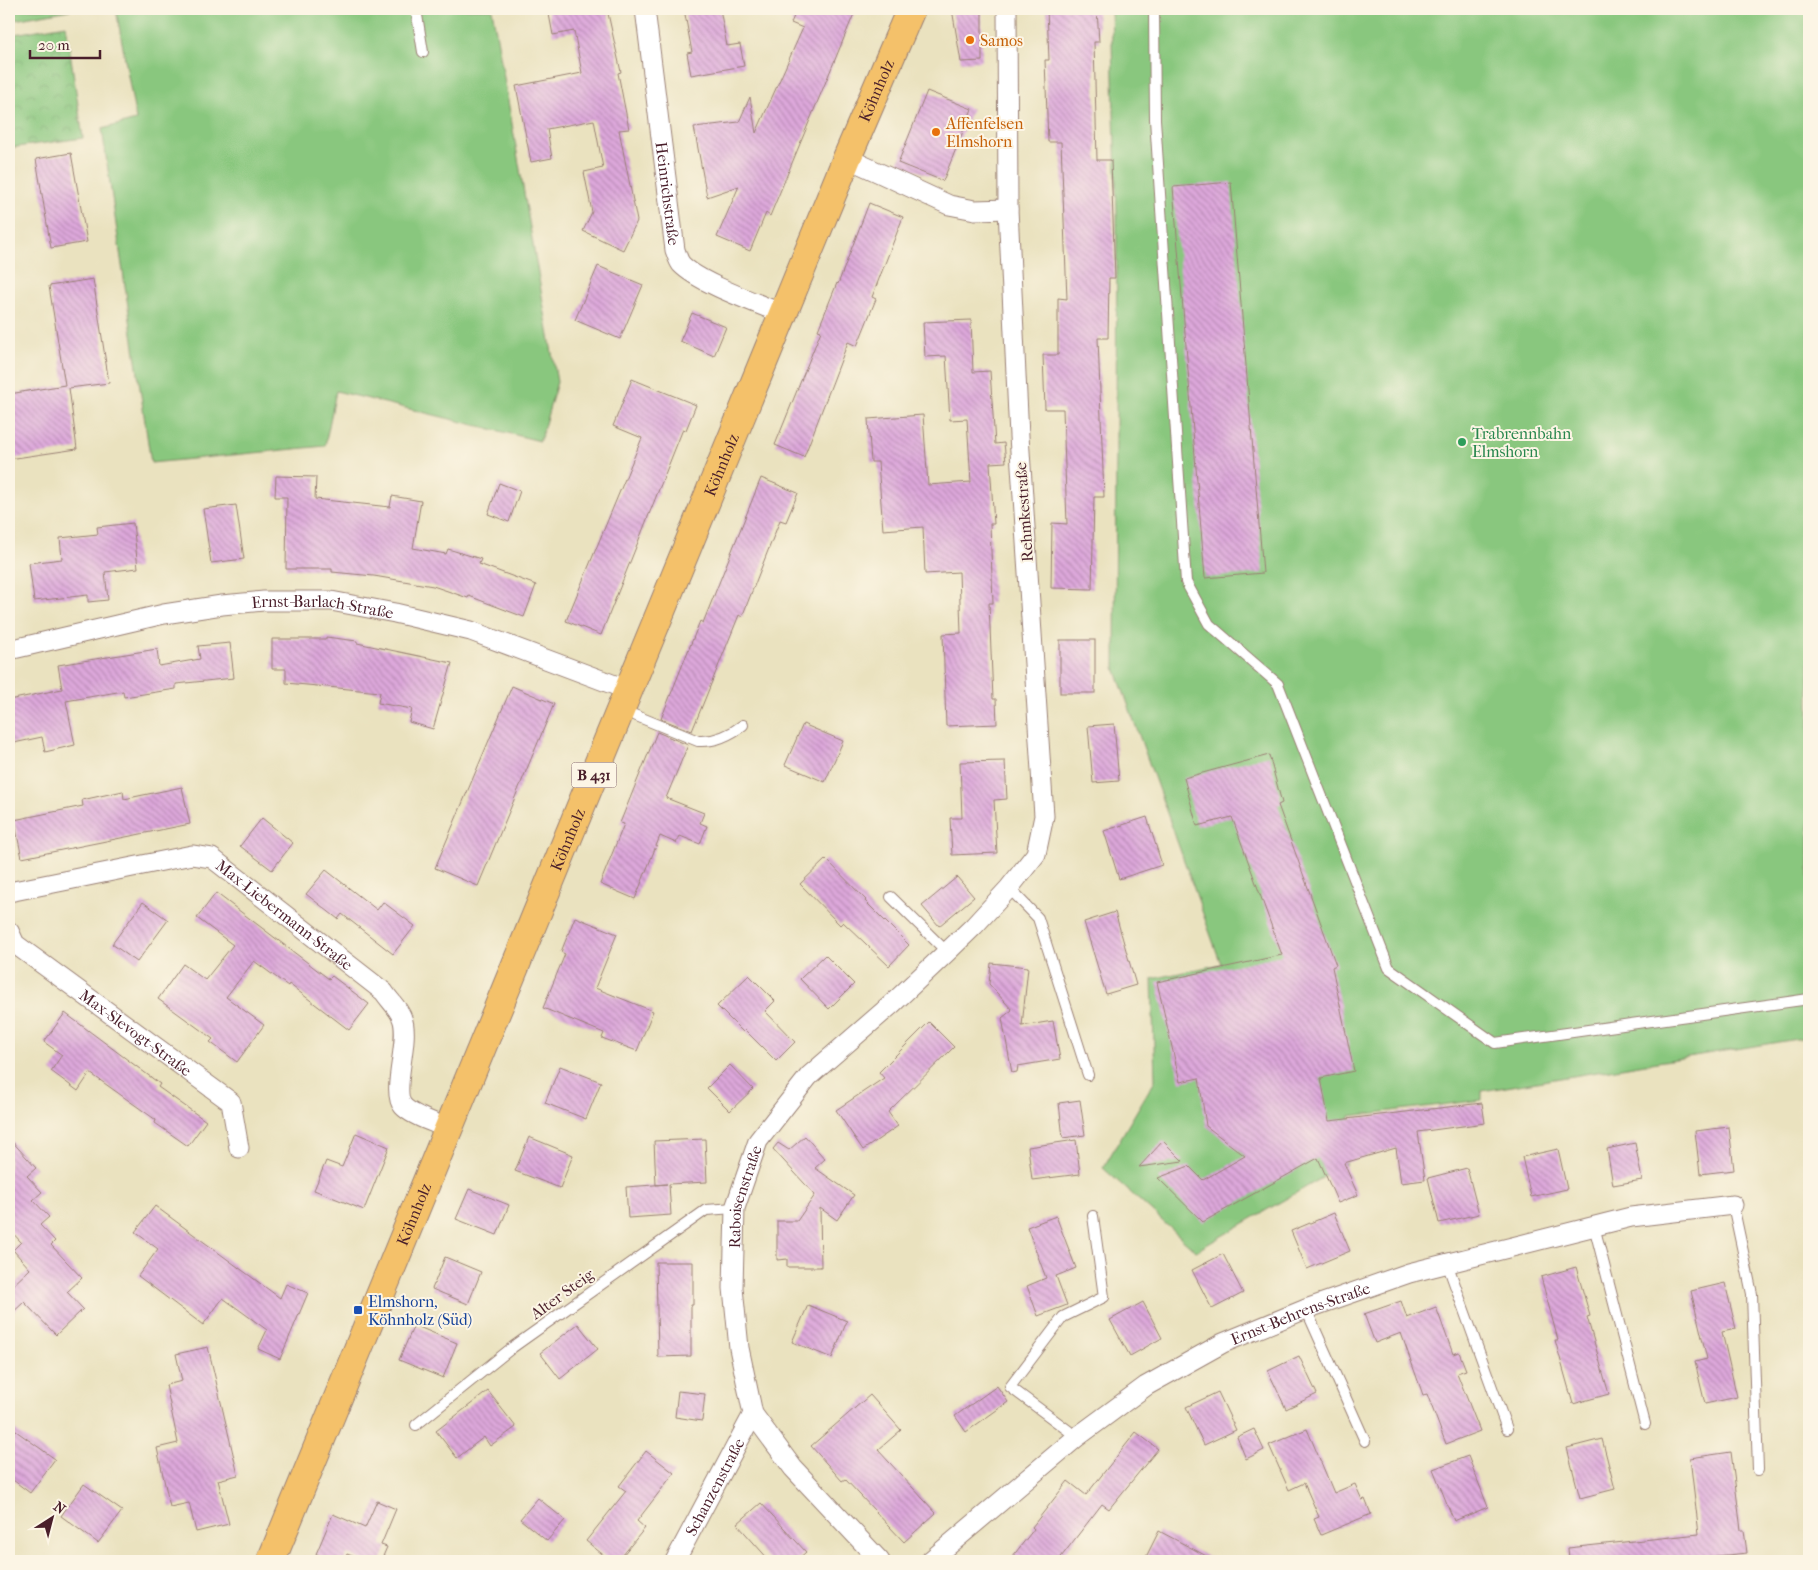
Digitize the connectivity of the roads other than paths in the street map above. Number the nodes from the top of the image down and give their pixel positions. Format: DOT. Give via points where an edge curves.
graph roads {
  1 [pos="416,9"];
  2 [pos="645,9"];
  3 [pos="911,9"];
  4 [pos="1007,9"];
  5 [pos="1154,9"];
  6 [pos="423,52"];
  7 [pos="847,158"];
  8 [pos="1008,209"];
  9 [pos="783,314"];
  10 [pos="9,650"];
  11 [pos="625,700"];
  12 [pos="743,725"];
  13 [pos="1044,816"];
  14 [pos="1009,888"];
  15 [pos="9,892"];
  16 [pos="891,897"];
  17 [pos="9,930"];
  18 [pos="947,952"];
  19 [pos="1809,999"];
  20 [pos="1088,1075"];
  21 [pos="449,1129"];
  22 [pos="240,1148"];
  23 [pos="1733,1205"];
  24 [pos="736,1208"];
  25 [pos="1093,1216"];
  26 [pos="1594,1226"];
  27 [pos="1447,1263"];
  28 [pos="1306,1309"];
  29 [pos="753,1414"];
  30 [pos="1645,1424"];
  31 [pos="416,1425"];
  32 [pos="1507,1429"];
  33 [pos="1077,1437"];
  34 [pos="1365,1441"];
  35 [pos="1758,1470"];
  36 [pos="271,1561"];
  37 [pos="675,1561"];
  38 [pos="880,1561"];
  39 [pos="930,1561"];
  1 -- 6 [label="lane"];
  2 -- 9 [label="street, Heinrichstraße" via="675,250 680,263 708,282"];
  3 -- 7 [label="main road, Köhnholz / B 431"];
  4 -- 8 [label="street, Rehmkestraße"];
  5 -- 19 [label="lane" via="1155,119 1186,582 1209,624 1278,684 1389,968 1495,1042"];
  7 -- 8 [label="street" via="949,205 975,210"];
  7 -- 9 [label="main road, Köhnholz / B 431"];
  8 -- 13 [label="street, Rehmkestraße"];
  9 -- 11 [label="main road, Köhnholz / B 431"];
  10 -- 11 [label="street, Ernst-Barlach-Straße" via="222,604 331,601 395,612 471,631"];
  11 -- 12 [label="lane" via="698,741 707,742 727,736"];
  11 -- 21 [label="main road, Köhnholz / B 431"];
  13 -- 14 [label="street, Raboisenstraße" via="1036,854"];
  14 -- 18 [label="street, Raboisenstraße"];
  14 -- 20 [label="lane" via="1038,918"];
  15 -- 21 [label="street, Max-Liebermann-Straße" via="192,855 212,858 384,992 402,1018 404,1042 398,1091 402,1105"];
  16 -- 18 [label="lane"];
  17 -- 22 [label="street, Max-Slevogt-Straße" via="15,944 231,1102"];
  18 -- 24 [label="street, Raboisenstraße" via="809,1076 758,1141"];
  21 -- 36 [label="main road, Köhnholz / B 431"];
  23 -- 26 [label="street, Ernst-Behrens-Straße" via="1631,1217"];
  23 -- 35 [label="lane" via="1752,1294"];
  24 -- 29 [label="street, Raboisenstraße" via="733,1288 739,1348"];
  24 -- 31 [label="lane, Alter Steig" via="706,1210 513,1347"];
  25 -- 33 [label="lane" via="1104,1297 1063,1318 1010,1387"];
  26 -- 27 [label="street, Ernst-Behrens-Straße"];
  26 -- 30 [label="lane"];
  27 -- 28 [label="street, Ernst-Behrens-Straße" via="1409,1272"];
  27 -- 32 [label="lane"];
  28 -- 33 [label="street, Ernst-Behrens-Straße" via="1223,1344 1146,1386"];
  28 -- 34 [label="lane"];
  29 -- 37 [label="street, Schanzenstraße"];
  29 -- 38 [label="street, Raboisenstraße" via="793,1468"];
  33 -- 39 [label="street, Ernst-Behrens-Straße"];
}
